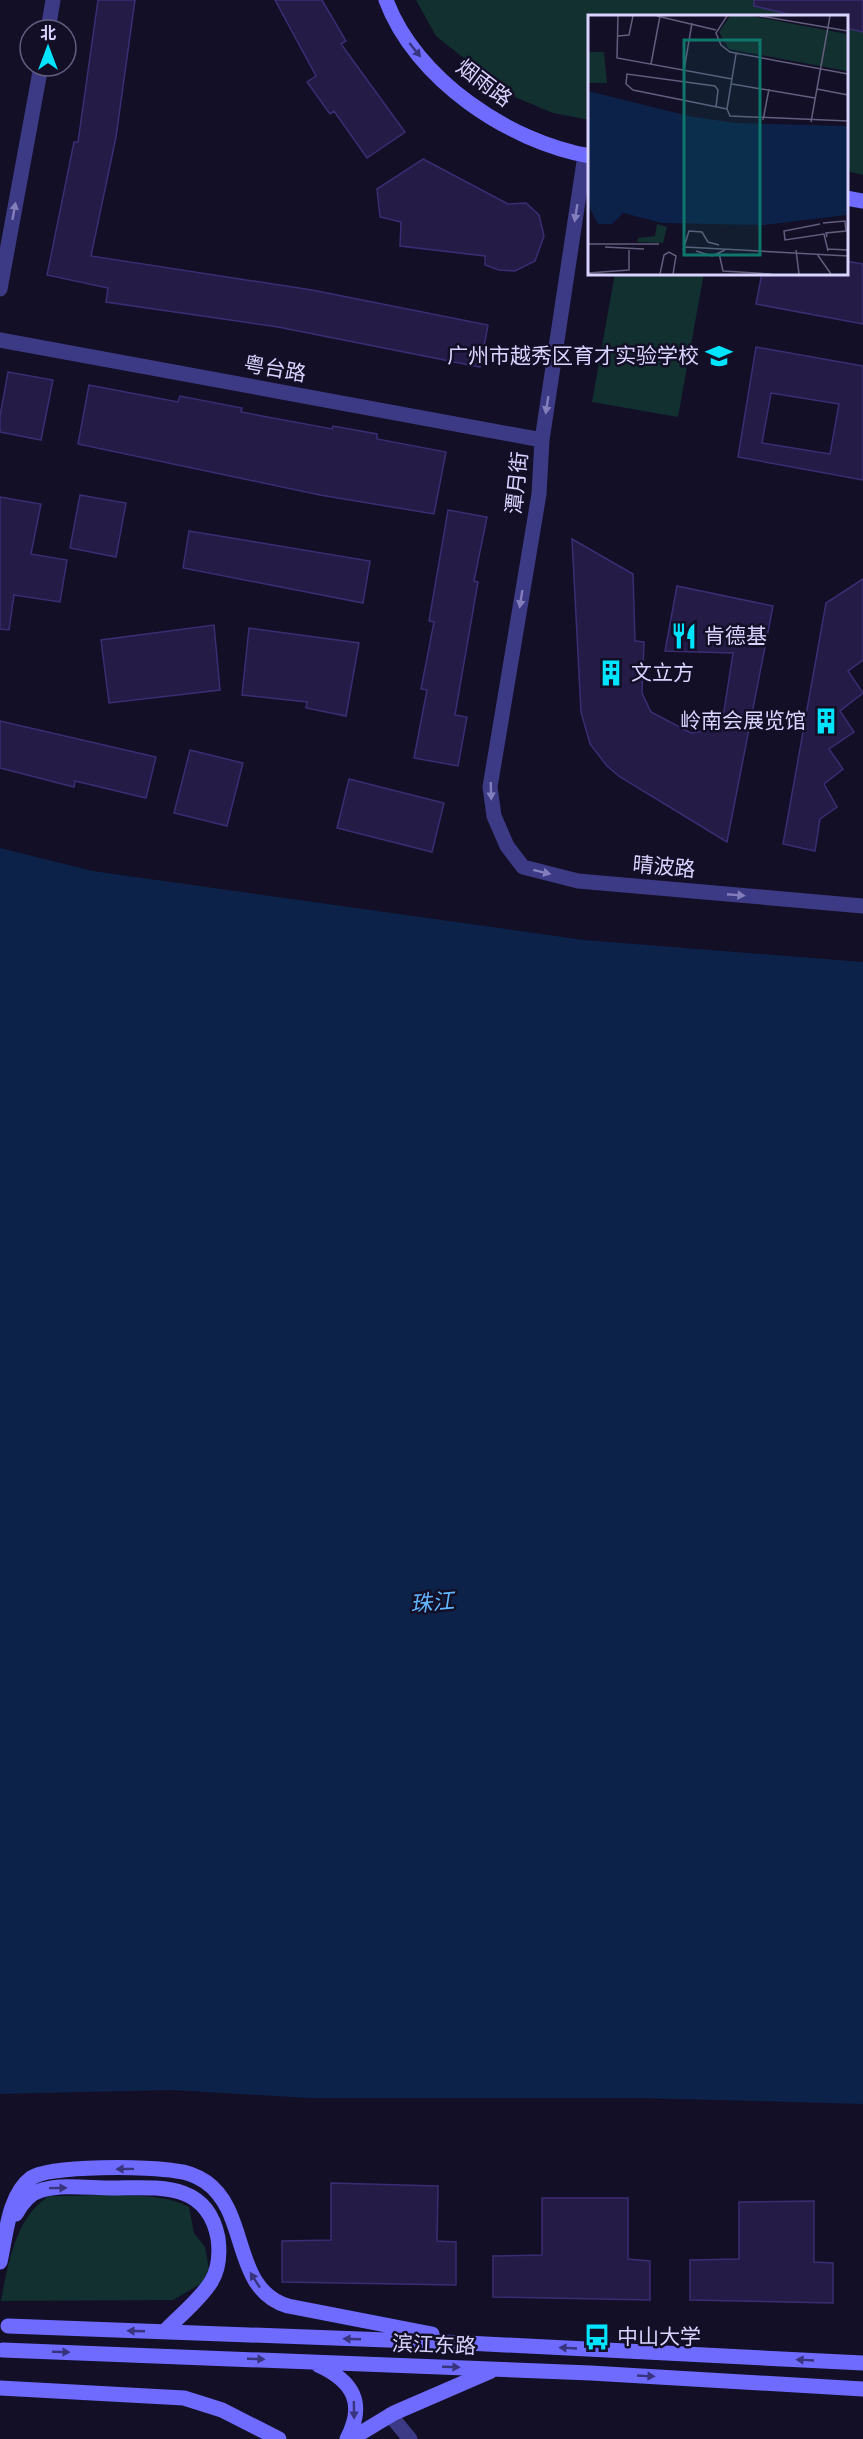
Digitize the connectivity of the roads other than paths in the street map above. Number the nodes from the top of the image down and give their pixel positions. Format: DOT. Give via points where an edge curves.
graph roads {
  1 [pos="53,0"];
  2 [pos="386,0"];
  3 [pos="50,18"];
  4 [pos="39,78"];
  5 [pos="588,155"];
  6 [pos="848,198"];
  7 [pos="863,201"];
  8 [pos="0,289"];
  9 [pos="0,340"];
  10 [pos="542,440"];
  11 [pos="494,816"];
  12 [pos="863,906"];
  13 [pos="5,2238"];
  14 [pos="0,2262"];
  15 [pos="8,2326"];
  16 [pos="164,2332"];
  17 [pos="467,2343"];
  18 [pos="3,2350"];
  19 [pos="310,2361"];
  20 [pos="863,2362"];
  21 [pos="496,2369"];
  22 [pos="0,2388"];
  23 [pos="863,2388"];
  24 [pos="390,2415"];
  25 [pos="279,2439"];
  26 [pos="349,2439"];
  27 [pos="410,2439"];
  1 -- 3 [label="street"];
  2 -- 5 [label="main road, 烟雨路, one-way" via="412,50 486,115 523,136"];
  8 -- 4 [label="street, one-way"];
  5 -- 10 [label="street, 潭月街, one-way"];
  6 -- 7 [label="main road"];
  9 -- 10 [label="street, 粤台路"];
  10 -- 11 [label="street, 潭月街, one-way" via="539,494 490,787"];
  11 -- 12 [label="street, 晴波路, one-way" via="507,846 523,867 578,881"];
  13 -- 14 [label="main road"];
  13 -- 16 [label="main road, one-way" via="21,2205 42,2190 164,2187 185,2193 209,2213 218,2242 218,2264 203,2292"];
  17 -- 13 [label="main road, one-way" via="288,2306 270,2298 249,2271 224,2199 198,2177 178,2171 60,2170 39,2174 17,2196"];
  16 -- 15 [label="main road, 滨江东路, one-way"];
  17 -- 16 [label="main road, 滨江东路, one-way"];
  20 -- 17 [label="main road, 滨江东路, one-way"];
  18 -- 19 [label="main road, 滨江东路, one-way"];
  19 -- 21 [label="main road, 滨江东路, one-way"];
  19 -- 26 [label="main road, one-way" via="338,2374 351,2388 356,2416"];
  21 -- 23 [label="main road, 滨江东路, one-way"];
  21 -- 24 [label="main road"];
  22 -- 25 [label="main road" via="184,2398 222,2410"];
  24 -- 26 [label="main road"];
  24 -- 27 [label="street"];
}
